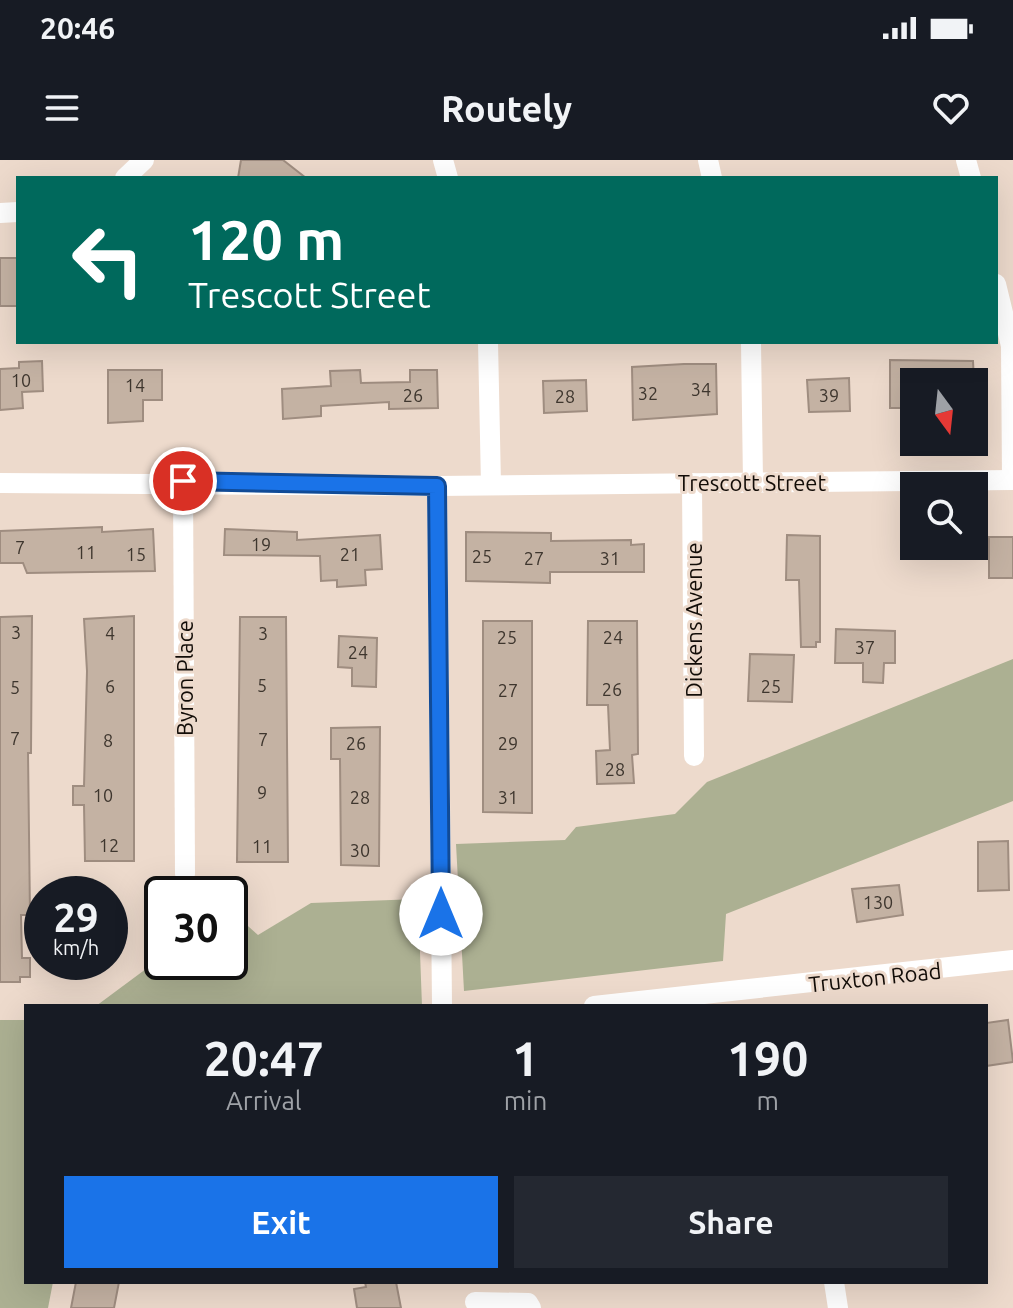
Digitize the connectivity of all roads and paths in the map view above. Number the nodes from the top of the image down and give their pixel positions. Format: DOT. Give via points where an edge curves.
graph roads {
  1 [pos="144,160"];
  2 [pos="127,176"];
  3 [pos="998,292"];
  4 [pos="488,344"];
  5 [pos="751,344"];
  6 [pos="1012,480"];
  7 [pos="183,481"];
  8 [pos="753,482"];
  9 [pos="0,483"];
  10 [pos="692,483"];
  11 [pos="491,485"];
  12 [pos="437,486"];
  13 [pos="694,756"];
  14 [pos="185,874"];
  15 [pos="1013,960"];
  16 [pos="442,1004"];
  17 [pos="612,1004"];
  18 [pos="834,1284"];
  19 [pos="475,1302"];
  20 [pos="531,1308"];
  21 [pos="838,1308"];
  1 -- 2 [label="street"];
  3 -- 6 [label="street" via="1011,346"];
  4 -- 11 [label="street"];
  5 -- 8 [label="street"];
  6 -- 8 [label="street, Trescott Street"];
  7 -- 9 [label="street"];
  7 -- 12 [label="street"];
  7 -- 14 [label="street, Byron Place"];
  8 -- 10 [label="street, Trescott Street"];
  10 -- 11 [label="street, Trescott Street"];
  10 -- 13 [label="street, Dickens Avenue"];
  11 -- 12 [label="street, Trescott Street"];
  12 -- 16 [label="street"];
  15 -- 17 [label="street, Truxton Road"];
  18 -- 21 [label="street"];
  19 -- 20 [label="street" via="528,1303"];
}
